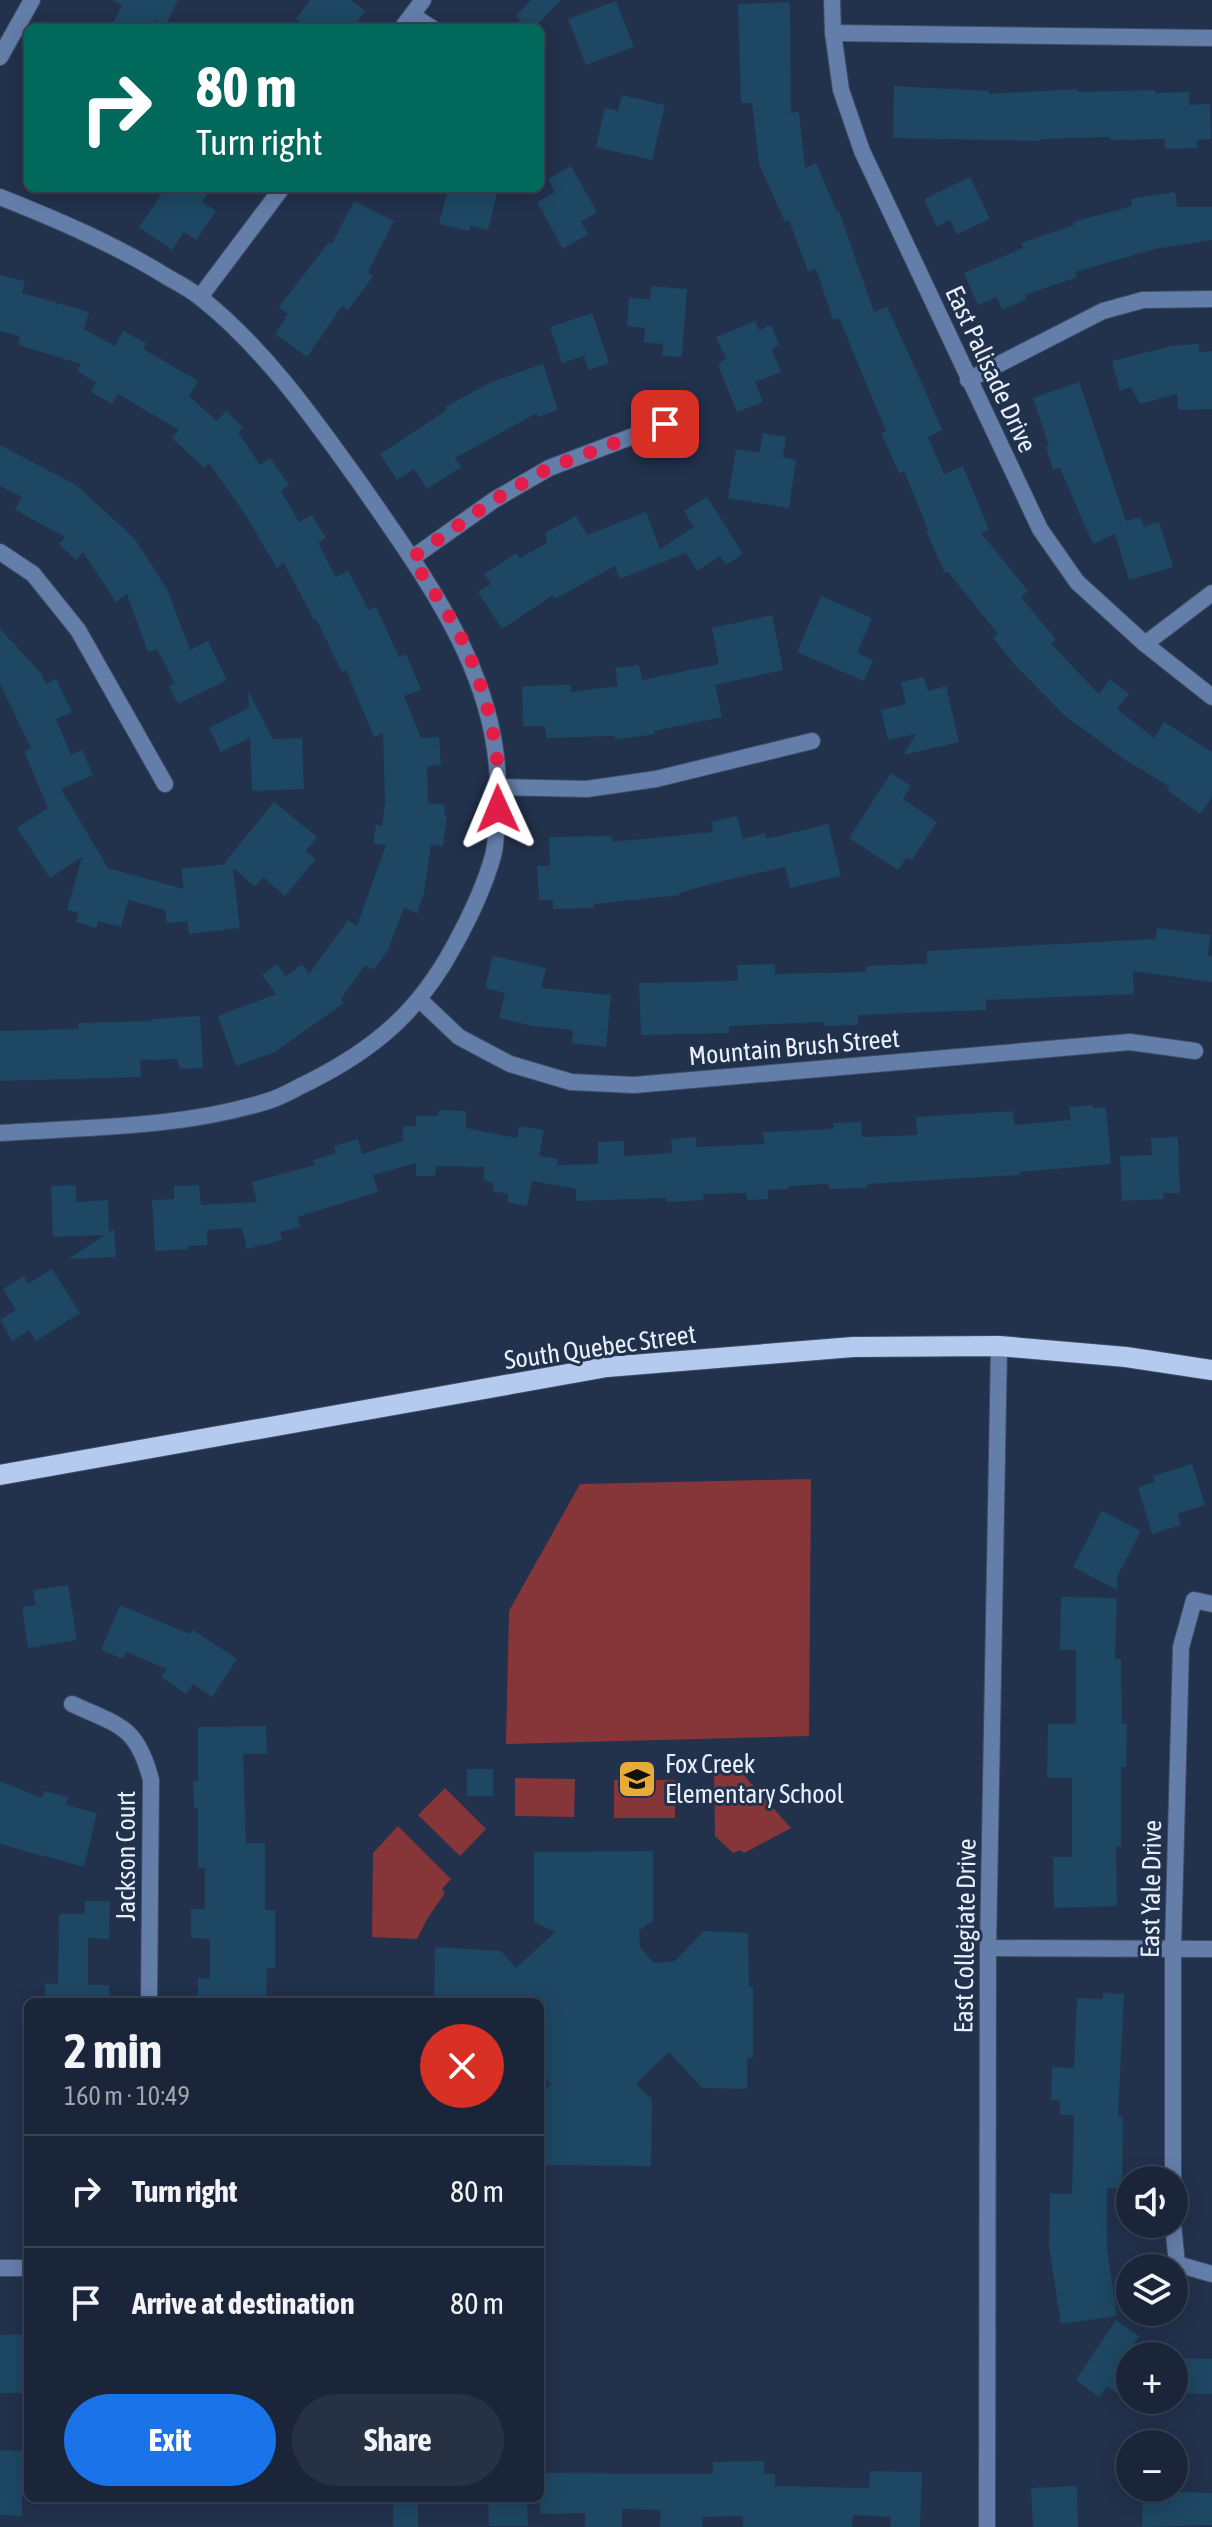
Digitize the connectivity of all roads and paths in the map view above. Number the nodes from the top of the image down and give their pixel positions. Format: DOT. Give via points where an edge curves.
graph roads {
  1 [pos="32,0"];
  2 [pos="423,0"];
  3 [pos="832,0"];
  4 [pos="407,21"];
  5 [pos="833,33"];
  6 [pos="1212,38"];
  7 [pos="0,57"];
  8 [pos="279,192"];
  9 [pos="0,197"];
  10 [pos="200,297"];
  11 [pos="1212,299"];
  12 [pos="968,380"];
  13 [pos="665,424"];
  14 [pos="0,552"];
  15 [pos="412,558"];
  16 [pos="1212,593"];
  17 [pos="1145,644"];
  18 [pos="1212,697"];
  19 [pos="812,741"];
  20 [pos="165,784"];
  21 [pos="499,787"];
  22 [pos="420,1000"];
  23 [pos="1195,1051"];
  24 [pos="0,1133"];
  25 [pos="999,1346"];
  26 [pos="1212,1370"];
  27 [pos="0,1475"];
  28 [pos="1212,1604"];
  29 [pos="72,1704"];
  30 [pos="988,1948"];
  31 [pos="1173,1948"];
  32 [pos="1212,1949"];
  33 [pos="149,1998"];
  34 [pos="1173,2166"];
  35 [pos="1174,2238"];
  36 [pos="0,2268"];
  37 [pos="24,2268"];
  38 [pos="1212,2274"];
  39 [pos="987,2527"];
  1 -- 7 [label="street"];
  2 -- 4 [label="street"];
  3 -- 5 [label="street, East Palisade Drive"];
  5 -- 6 [label="street"];
  5 -- 12 [label="street, East Palisade Drive" via="841,90 862,151"];
  8 -- 10 [label="street"];
  9 -- 10 [label="street" via="136,257"];
  10 -- 15 [label="street" via="306,406"];
  11 -- 12 [label="street" via="1143,300 1103,311"];
  12 -- 17 [label="street, East Palisade Drive" via="1040,529 1077,582"];
  13 -- 15 [label="street" via="549,468"];
  14 -- 20 [label="street" via="33,574 78,630"];
  15 -- 21 [label="street" via="465,646 489,710"];
  16 -- 17 [label="street"];
  17 -- 18 [label="street, East Palisade Drive"];
  19 -- 21 [label="street" via="656,779 587,789"];
  21 -- 22 [label="street" via="494,853 475,907"];
  22 -- 23 [label="street, Mountain Brush Street" via="459,1037 510,1064 571,1082 634,1085 1130,1042"];
  22 -- 24 [label="street" via="380,1040 271,1101 192,1119"];
  25 -- 26 [label="main road, South Quebec Street"];
  25 -- 27 [label="main road, South Quebec Street" via="853,1347 607,1367"];
  25 -- 30 [label="street, East Collegiate Drive"];
  28 -- 31 [label="street, East Yale Drive" via="1194,1600 1181,1647"];
  29 -- 33 [label="street, Jackson Court" via="122,1727 143,1751 151,1780"];
  30 -- 31 [label="street"];
  30 -- 39 [label="street, East Collegiate Drive"];
  31 -- 32 [label="street"];
  31 -- 34 [label="street, East Yale Drive"];
  35 -- 38 [label="street" via="1177,2264"];
  36 -- 37 [label="street"];
}
